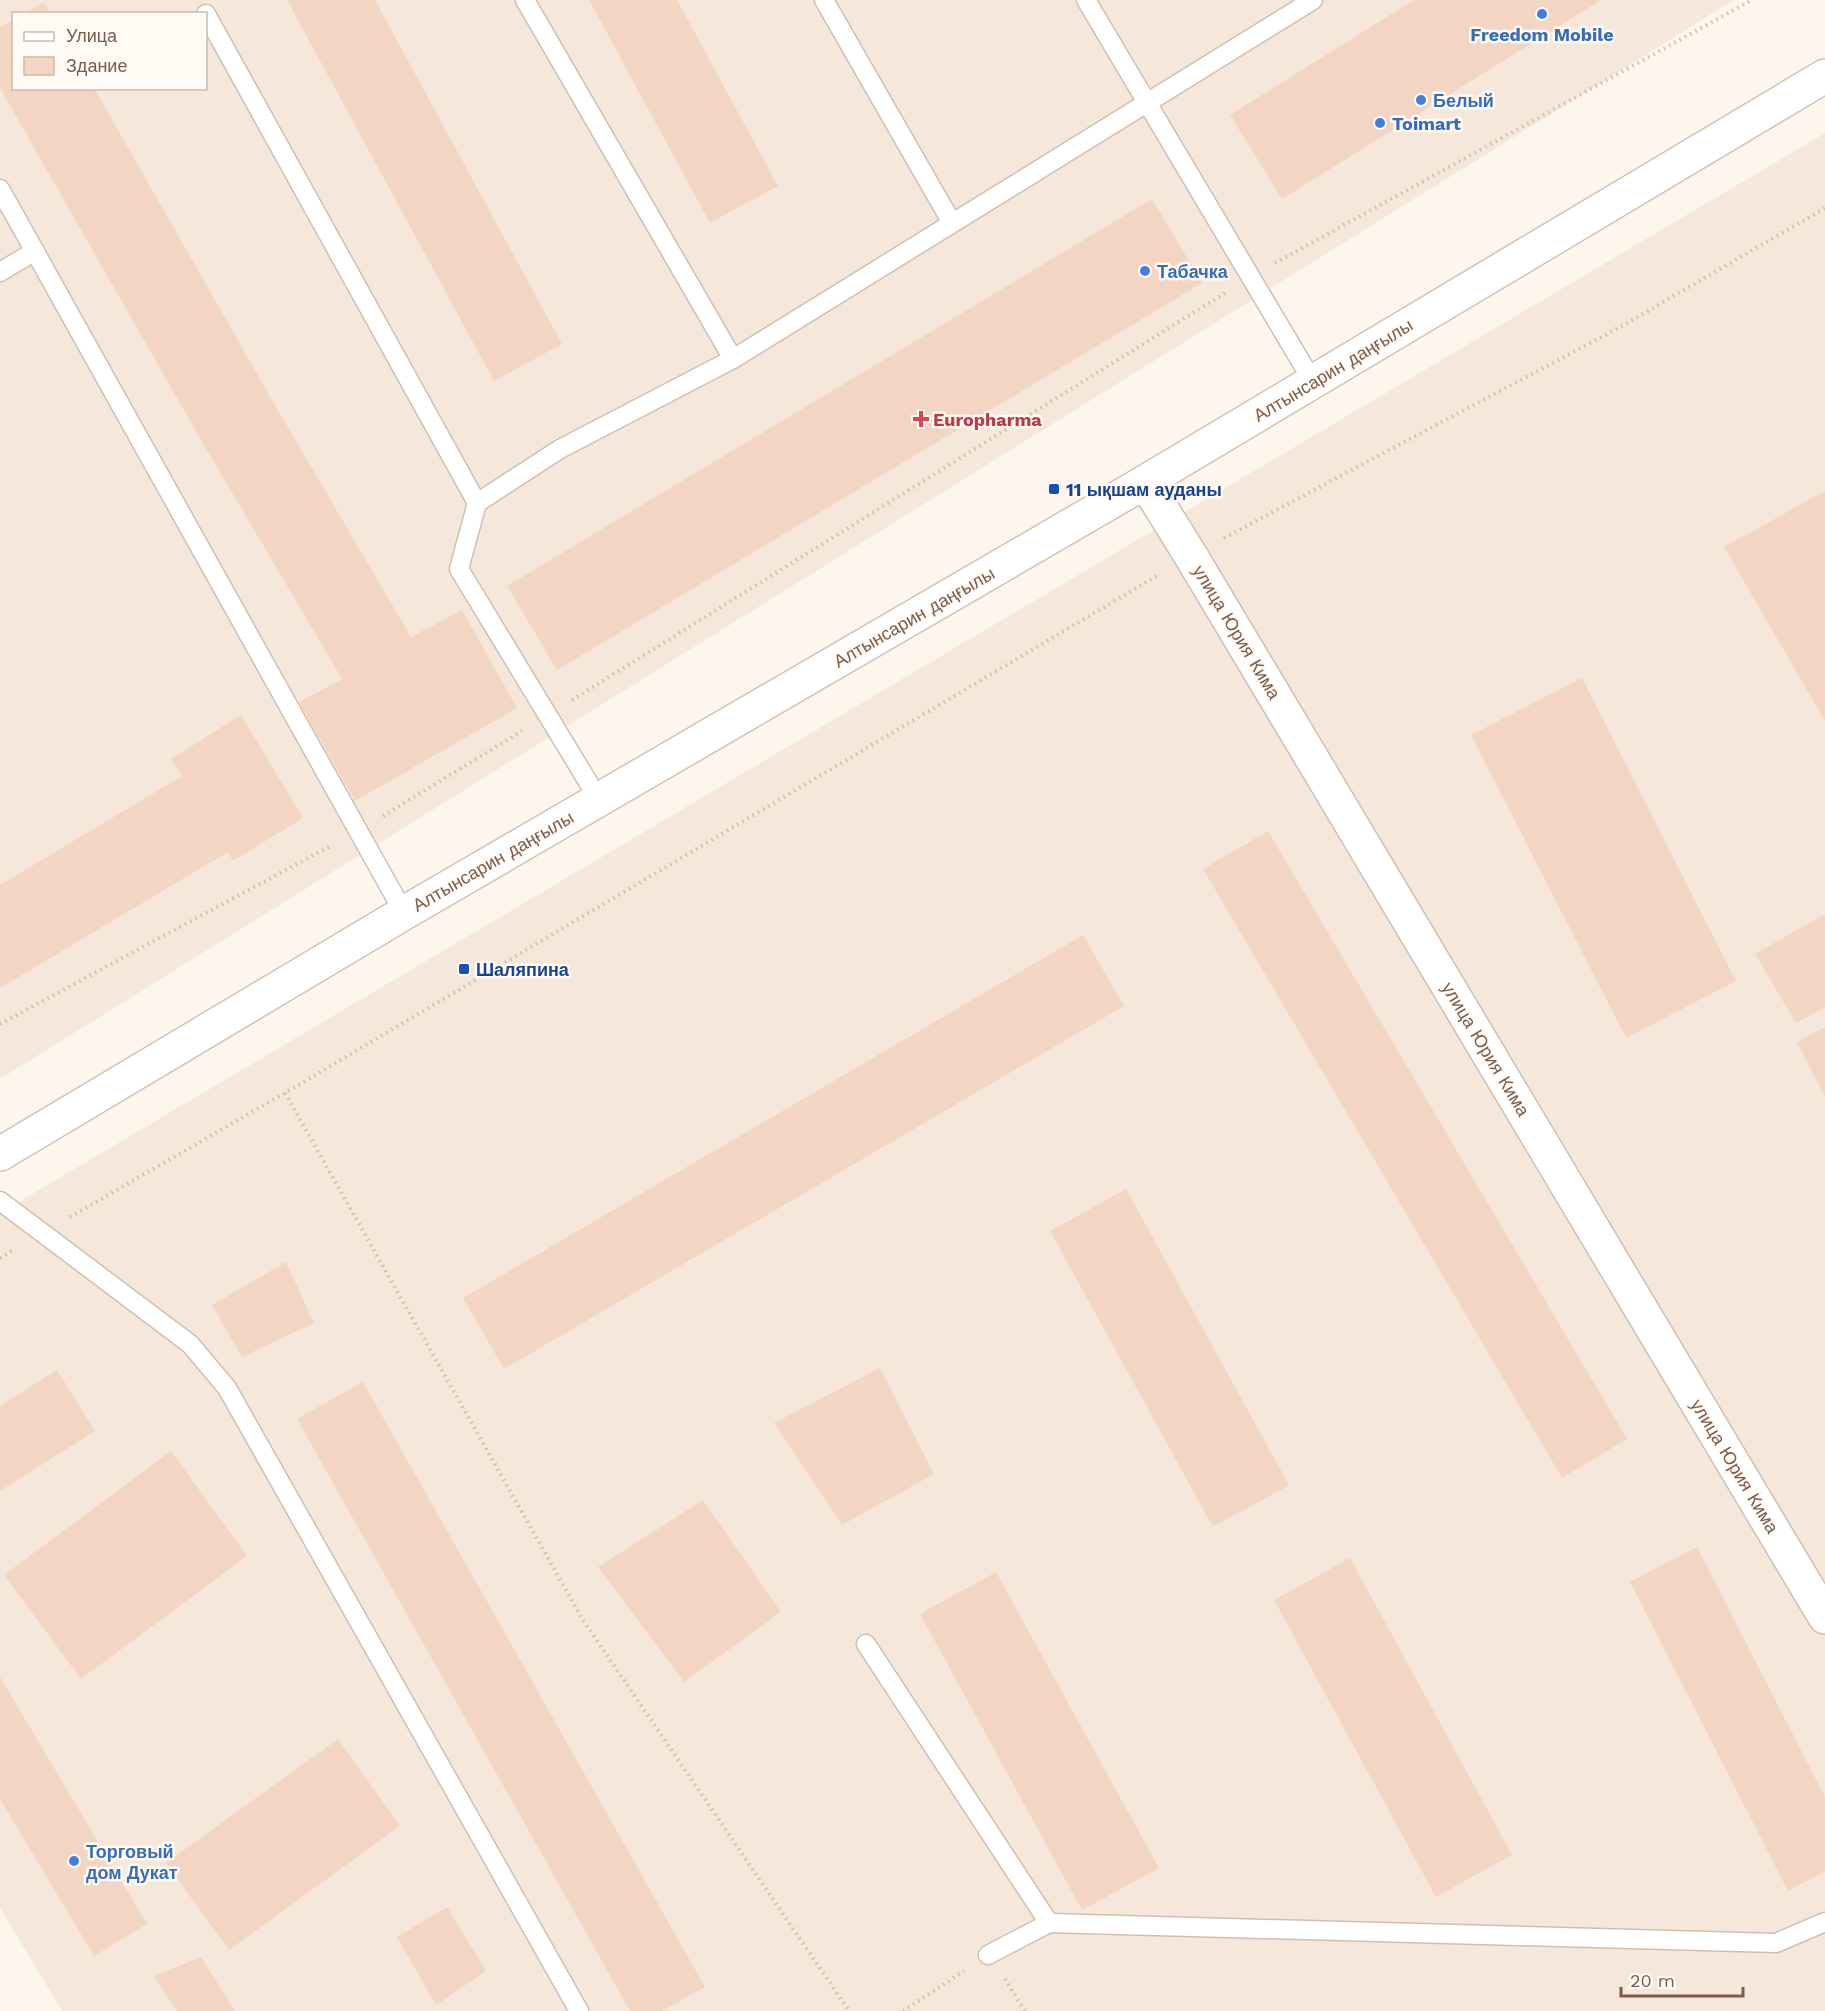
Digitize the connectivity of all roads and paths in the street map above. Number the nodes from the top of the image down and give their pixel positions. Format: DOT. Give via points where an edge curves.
graph roads {
  1 [pos="525,0"];
  2 [pos="824,0"];
  3 [pos="1086,0"];
  4 [pos="1313,0"];
  5 [pos="1752,0"];
  6 [pos="207,18"];
  7 [pos="1825,76"];
  8 [pos="1147,102"];
  9 [pos="0,189"];
  10 [pos="1825,208"];
  11 [pos="952,223"];
  12 [pos="35,251"];
  13 [pos="0,272"];
  14 [pos="1250,277"];
  15 [pos="733,359"];
  16 [pos="1313,382"];
  17 [pos="1145,482"];
  18 [pos="477,502"];
  19 [pos="1191,556"];
  20 [pos="548,715"];
  21 [pos="599,800"];
  22 [pos="358,831"];
  23 [pos="404,913"];
  24 [pos="0,1024"];
  25 [pos="285,1093"];
  26 [pos="0,1154"];
  27 [pos="0,1201"];
  28 [pos="42,1233"];
  29 [pos="0,1258"];
  30 [pos="1825,1617"];
  31 [pos="866,1644"];
  32 [pos="1825,1922"];
  33 [pos="1049,1923"];
  34 [pos="988,1955"];
  35 [pos="579,2011"];
  36 [pos="849,2011"];
  37 [pos="903,2011"];
  38 [pos="1025,2011"];
  1 -- 15 [label="lane"];
  2 -- 11 [label="lane"];
  3 -- 8 [label="lane"];
  4 -- 8 [label="lane"];
  5 -- 14 [label="path"];
  6 -- 18 [label="lane"];
  7 -- 16 [label="main road, Алтынсарин даңғылы"];
  8 -- 11 [label="lane"];
  8 -- 14 [label="lane"];
  9 -- 12 [label="lane"];
  10 -- 19 [label="path" via="1622,326"];
  11 -- 15 [label="lane"];
  12 -- 13 [label="lane"];
  12 -- 22 [label="lane"];
  14 -- 16 [label="lane"];
  14 -- 20 [label="path"];
  15 -- 18 [label="lane" via="560,450"];
  16 -- 17 [label="main road, Алтынсарин даңғылы"];
  17 -- 19 [label="main road, улица Юрия Кима"];
  17 -- 21 [label="main road, Алтынсарин даңғылы"];
  18 -- 20 [label="lane" via="459,569"];
  19 -- 25 [label="path"];
  19 -- 30 [label="main road, улица Юрия Кима"];
  20 -- 21 [label="lane"];
  20 -- 22 [label="path"];
  21 -- 23 [label="main road, Алтынсарин даңғылы"];
  22 -- 23 [label="lane"];
  22 -- 24 [label="path"];
  23 -- 26 [label="main road, Алтынсарин даңғылы"];
  25 -- 28 [label="path"];
  25 -- 36 [label="path" via="583,1620"];
  27 -- 28 [label="lane"];
  28 -- 29 [label="path"];
  28 -- 35 [label="lane" via="190,1344 227,1388"];
  31 -- 33 [label="lane"];
  32 -- 33 [label="lane" via="1776,1943"];
  33 -- 34 [label="lane"];
  34 -- 37 [label="path"];
  34 -- 38 [label="path"];
}
